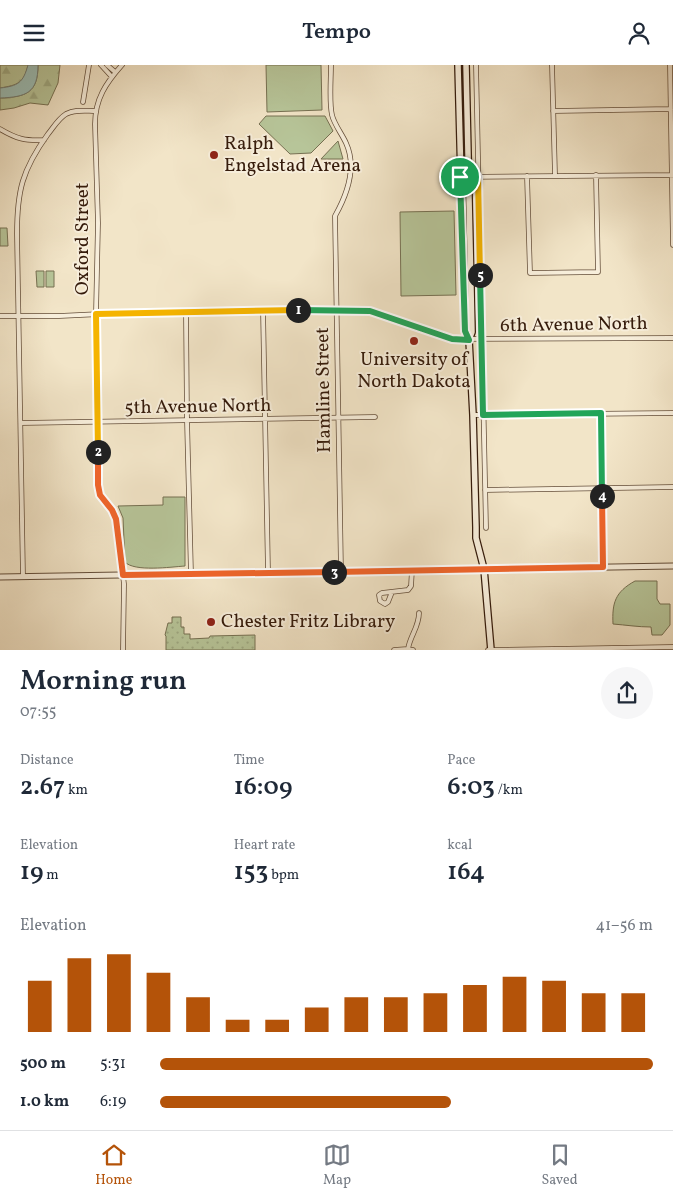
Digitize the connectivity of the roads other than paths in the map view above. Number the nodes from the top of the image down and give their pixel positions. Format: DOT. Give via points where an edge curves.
graph roads {
  1 [pos="89,65"];
  2 [pos="100,65"];
  3 [pos="107,65"];
  4 [pos="122,65"];
  5 [pos="331,65"];
  6 [pos="458,65"];
  7 [pos="466,65"];
  8 [pos="476,65"];
  9 [pos="552,65"];
  10 [pos="670,65"];
  11 [pos="116,72"];
  12 [pos="112,77"];
  13 [pos="83,102"];
  14 [pos="672,109"];
  15 [pos="96,111"];
  16 [pos="553,111"];
  17 [pos="0,129"];
  18 [pos="44,140"];
  19 [pos="555,175"];
  20 [pos="596,175"];
  21 [pos="672,175"];
  22 [pos="527,176"];
  23 [pos="460,177"];
  24 [pos="468,177"];
  25 [pos="478,177"];
  26 [pos="673,245"];
  27 [pos="263,310"];
  28 [pos="336,310"];
  29 [pos="186,311"];
  30 [pos="96,314"];
  31 [pos="0,316"];
  32 [pos="18,317"];
  33 [pos="673,338"];
  34 [pos="469,340"];
  35 [pos="482,340"];
  36 [pos="601,413"];
  37 [pos="673,413"];
  38 [pos="473,415"];
  39 [pos="483,415"];
  40 [pos="375,417"];
  41 [pos="338,418"];
  42 [pos="266,419"];
  43 [pos="187,420"];
  44 [pos="97,422"];
  45 [pos="20,423"];
  46 [pos="673,487"];
  47 [pos="602,488"];
  48 [pos="485,489"];
  49 [pos="486,528"];
  50 [pos="673,566"];
  51 [pos="603,567"];
  52 [pos="484,569"];
  53 [pos="412,570"];
  54 [pos="341,571"];
  55 [pos="268,573"];
  56 [pos="192,574"];
  57 [pos="123,575"];
  58 [pos="0,577"];
  59 [pos="23,577"];
  60 [pos="392,592"];
  61 [pos="419,613"];
  62 [pos="673,647"];
  63 [pos="411,649"];
  64 [pos="123,650"];
  65 [pos="394,650"];
  66 [pos="490,650"];
  1 -- 13 [label="street"];
  2 -- 12 [label="street"];
  3 -- 11 [label="street"];
  4 -- 11 [label="street, Oxford Street"];
  5 -- 28 [label="street, Hamline Street" via="332,116 347,145 351,171 335,216"];
  6 -- 23 [label="main road"];
  7 -- 24 [label="main road"];
  8 -- 25 [label="street"];
  9 -- 16 [label="street"];
  10 -- 14 [label="street"];
  11 -- 12 [label="street, Oxford Street"];
  12 -- 15 [label="street, Oxford Street" via="102,90"];
  14 -- 16 [label="street"];
  14 -- 21 [label="street"];
  15 -- 18 [label="street" via="74,111 63,116"];
  15 -- 30 [label="street, Oxford Street"];
  16 -- 19 [label="street"];
  17 -- 18 [label="street" via="25,141"];
  18 -- 32 [label="street" via="28,165 18,196"];
  19 -- 20 [label="street"];
  19 -- 22 [label="street"];
  20 -- 21 [label="street"];
  20 -- 22 [label="street" via="598,272 530,273"];
  21 -- 26 [label="street"];
  22 -- 25 [label="street"];
  23 -- 24 [label="street"];
  23 -- 34 [label="main road" via="465,331"];
  24 -- 25 [label="street"];
  24 -- 34 [label="main road" via="472,333"];
  25 -- 35 [label="street"];
  27 -- 28 [label="street, 6th Avenue North"];
  27 -- 29 [label="street, 6th Avenue North"];
  27 -- 42 [label="street"];
  28 -- 34 [label="street, 6th Avenue North" via="370,311 452,339"];
  28 -- 41 [label="street, Hamline Street"];
  29 -- 30 [label="street, 6th Avenue North"];
  29 -- 43 [label="street"];
  30 -- 32 [label="street, 6th Avenue North"];
  30 -- 44 [label="street, Oxford Street"];
  31 -- 32 [label="street, 6th Avenue North"];
  32 -- 45 [label="street"];
  33 -- 35 [label="street, 6th Avenue North"];
  34 -- 35 [label="street, 6th Avenue North"];
  34 -- 38 [label="main road"];
  35 -- 39 [label="street"];
  36 -- 37 [label="street"];
  36 -- 39 [label="street"];
  36 -- 47 [label="street"];
  38 -- 39 [label="street"];
  38 -- 52 [label="main road" via="476,538"];
  39 -- 48 [label="street"];
  40 -- 41 [label="street, 5th Avenue North"];
  41 -- 42 [label="street, 5th Avenue North"];
  41 -- 54 [label="street, Hamline Street"];
  42 -- 43 [label="street, 5th Avenue North"];
  42 -- 55 [label="street"];
  43 -- 44 [label="street, 5th Avenue North"];
  43 -- 56 [label="street"];
  44 -- 45 [label="street, 5th Avenue North"];
  44 -- 57 [label="street, Oxford Street" via="98,485 100,495 116,519"];
  45 -- 59 [label="street"];
  46 -- 47 [label="street"];
  47 -- 48 [label="street"];
  47 -- 51 [label="street"];
  48 -- 49 [label="street"];
  50 -- 51 [label="street"];
  51 -- 52 [label="street"];
  52 -- 53 [label="street"];
  52 -- 66 [label="main road"];
  53 -- 54 [label="street"];
  53 -- 60 [label="street" via="408,590"];
  54 -- 55 [label="street"];
  55 -- 56 [label="street"];
  56 -- 57 [label="street"];
  57 -- 59 [label="street"];
  57 -- 64 [label="street, Oxford Street"];
  58 -- 59 [label="street"];
  61 -- 63 [label="street" via="419,621 409,642"];
  62 -- 66 [label="street"];
  63 -- 65 [label="street"];
}
